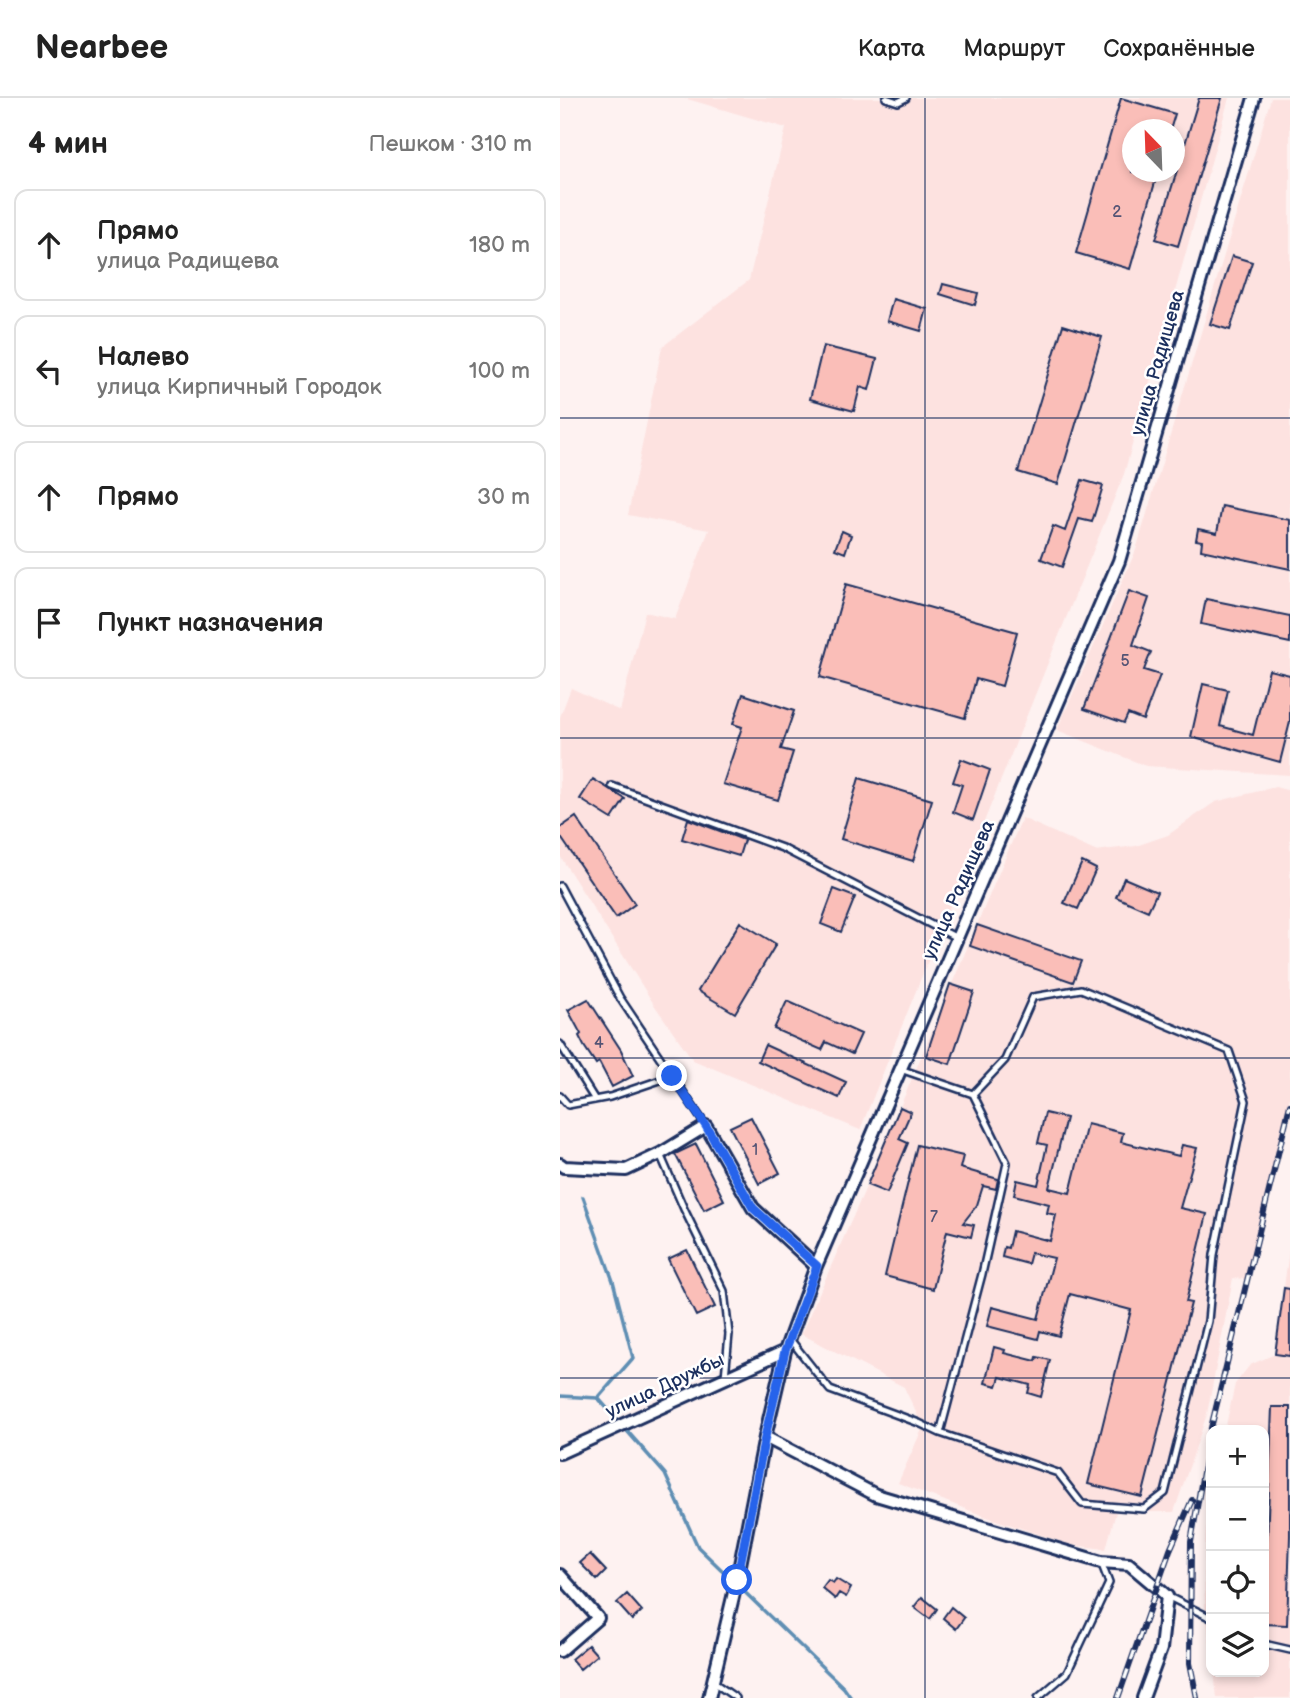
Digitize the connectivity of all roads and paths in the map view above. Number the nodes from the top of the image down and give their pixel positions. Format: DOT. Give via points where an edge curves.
graph roads {
  1 [pos="886,98"];
  2 [pos="906,98"];
  3 [pos="1254,98"];
  4 [pos="612,786"];
  5 [pos="560,886"];
  6 [pos="562,893"];
  7 [pos="957,938"];
  8 [pos="560,1044"];
  9 [pos="900,1069"];
  10 [pos="672,1076"];
  11 [pos="973,1094"];
  12 [pos="560,1096"];
  13 [pos="595,1100"];
  14 [pos="706,1126"];
  15 [pos="660,1154"];
  16 [pos="560,1164"];
  17 [pos="817,1266"];
  18 [pos="789,1339"];
  19 [pos="785,1351"];
  20 [pos="725,1378"];
  21 [pos="940,1433"];
  22 [pos="765,1437"];
  23 [pos="560,1453"];
  24 [pos="1101,1562"];
  25 [pos="560,1575"];
  26 [pos="1167,1596"];
  27 [pos="1206,1616"];
  28 [pos="1269,1645"];
  29 [pos="1290,1650"];
  30 [pos="560,1651"];
  31 [pos="713,1682"];
  32 [pos="709,1698"];
  33 [pos="736,1698"];
  34 [pos="1038,1698"];
  35 [pos="1143,1698"];
  1 -- 2 [label="lane" via="898,102"];
  3 -- 7 [label="street, улица Радищева" via="1119,561"];
  4 -- 7 [label="lane" via="782,848"];
  5 -- 6 [label="lane"];
  6 -- 10 [label="lane" via="620,998"];
  7 -- 9 [label="street, улица Радищева"];
  8 -- 13 [label="lane"];
  9 -- 11 [label="lane"];
  9 -- 17 [label="street, улица Радищева"];
  10 -- 13 [label="lane"];
  10 -- 14 [label="lane"];
  11 -- 21 [label="lane" via="1007,1163"];
  11 -- 21 [label="lane" via="1005,1060 1033,997 1082,989 1229,1051 1246,1101 1214,1255 1208,1321 1165,1493 1144,1508 1082,1504 1058,1472"];
  12 -- 13 [label="lane" via="568,1105"];
  14 -- 15 [label="street"];
  14 -- 17 [label="street" via="753,1208"];
  15 -- 16 [label="street" via="626,1170"];
  15 -- 20 [label="lane" via="724,1291 729,1334"];
  17 -- 18 [label="street, улица Радищева"];
  18 -- 19 [label="street, улица Радищева"];
  18 -- 21 [label="lane" via="831,1390"];
  19 -- 20 [label="street, улица Дружбы"];
  19 -- 22 [label="street, улица Радищева"];
  20 -- 23 [label="street, улица Дружбы"];
  22 -- 24 [label="street" via="876,1495"];
  22 -- 31 [label="street, улица Радищева"];
  24 -- 26 [label="street" via="1129,1563"];
  24 -- 34 [label="lane" via="1109,1583 1067,1673"];
  25 -- 30 [label="street" via="598,1618"];
  26 -- 27 [label="lane"];
  26 -- 35 [label="street" via="1161,1649"];
  28 -- 29 [label="lane"];
  31 -- 32 [label="street, улица Радищева"];
  31 -- 33 [label="lane"];
}
